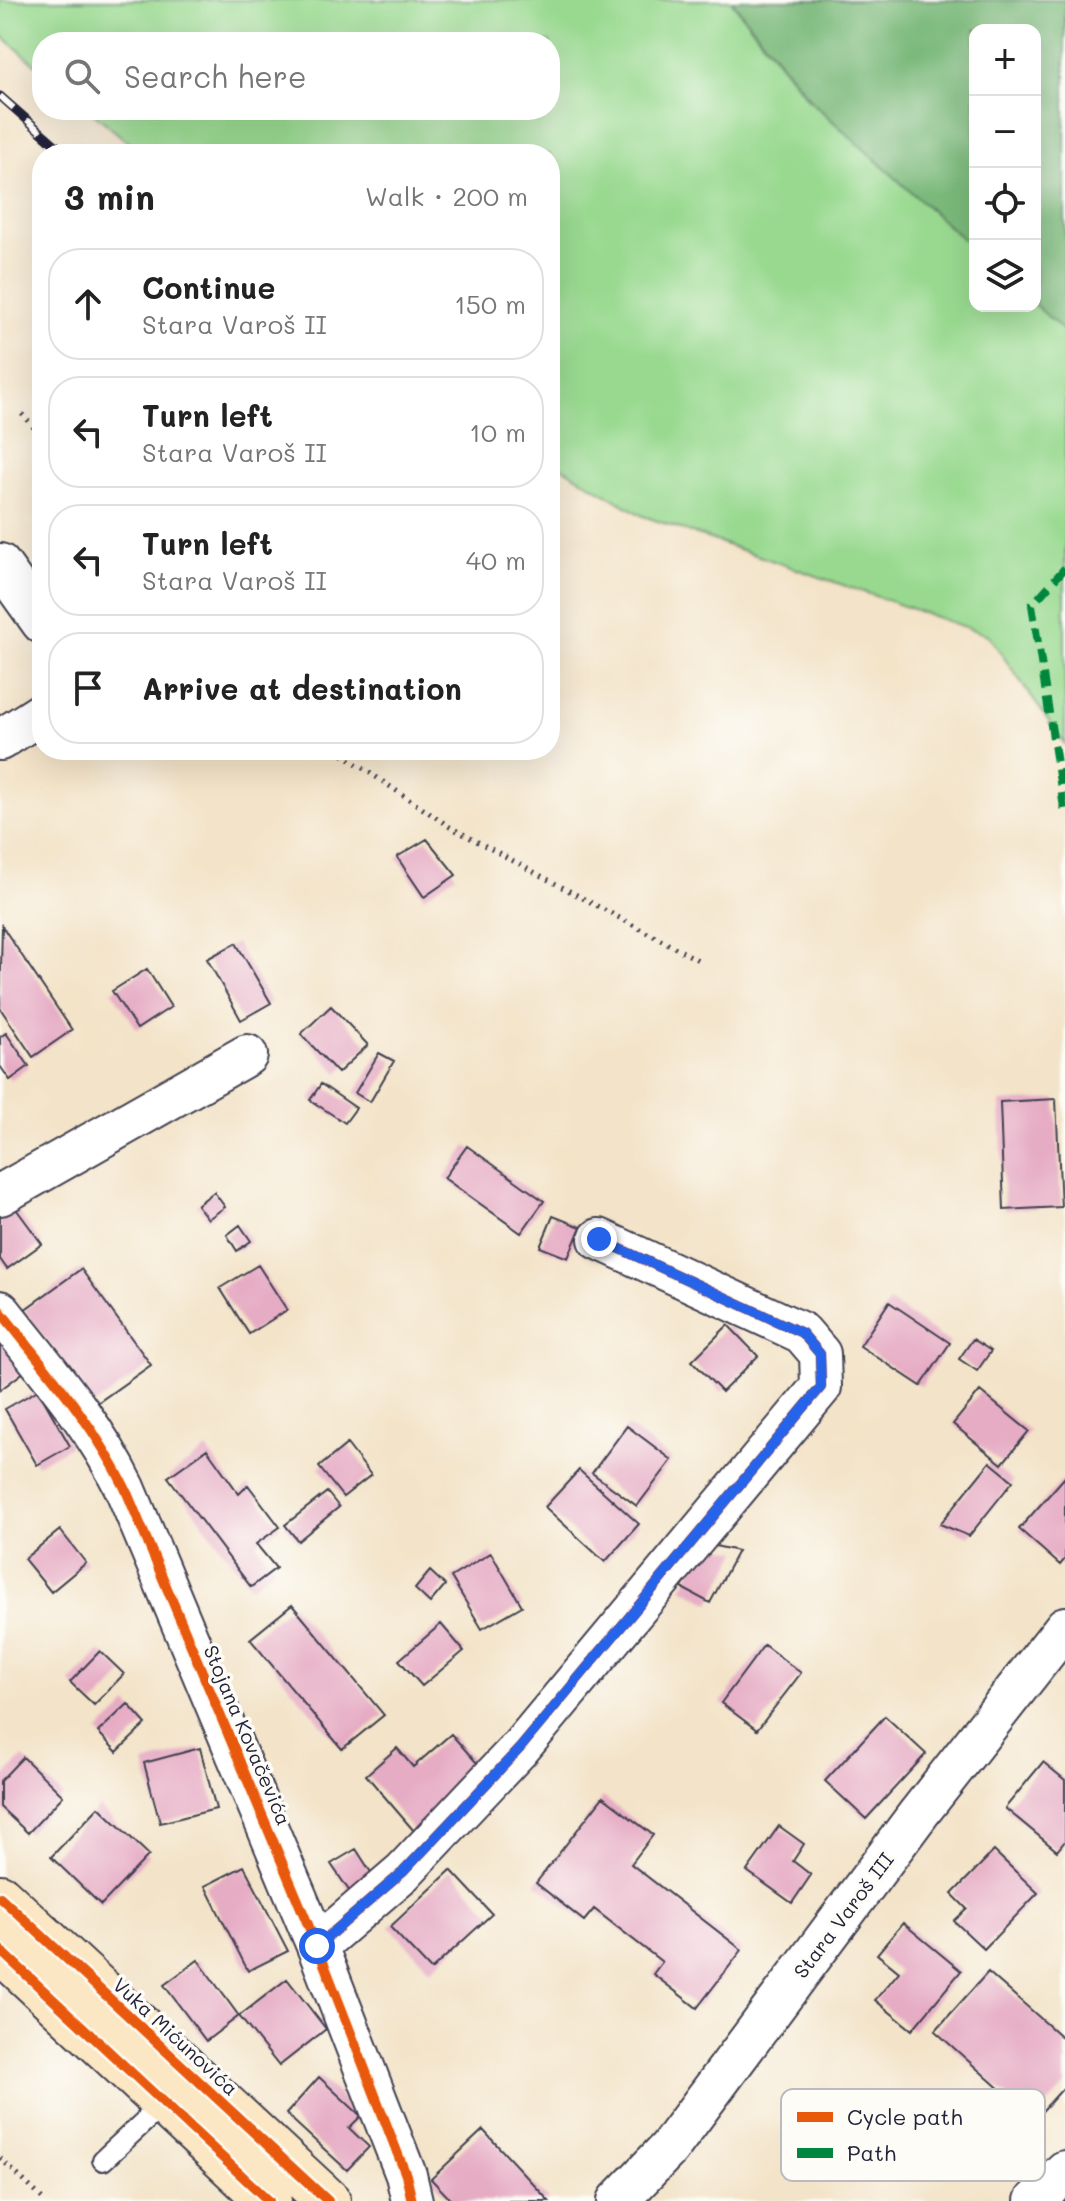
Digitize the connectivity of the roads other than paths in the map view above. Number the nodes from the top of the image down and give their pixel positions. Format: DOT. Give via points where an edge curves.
graph roads {
  1 [pos="0,564"];
  2 [pos="32,609"];
  3 [pos="32,719"];
  4 [pos="0,740"];
  5 [pos="247,1055"];
  6 [pos="0,1195"];
  7 [pos="599,1239"];
  8 [pos="0,1311"];
  9 [pos="1065,1627"];
  10 [pos="2,1902"];
  11 [pos="317,1946"];
  12 [pos="0,1950"];
  13 [pos="164,2103"];
  14 [pos="103,2160"];
  15 [pos="1065,2171"];
  16 [pos="269,2201"];
  17 [pos="328,2201"];
  18 [pos="412,2201"];
  19 [pos="618,2201"];
  20 [pos="1035,2201"];
  1 -- 2 [label="street"];
  3 -- 4 [label="street"];
  5 -- 6 [label="street"];
  7 -- 11 [label="street" via="802,1333 820,1354 821,1387 520,1748 403,1872"];
  8 -- 11 [label="street, Stojana Kovačevića" via="85,1418 113,1463"];
  9 -- 19 [label="street, Stara Varoš III" via="669,2148"];
  10 -- 17 [label="main road, Vuka Mićunovića"];
  11 -- 18 [label="street, Stojana Kovačevića"];
  12 -- 13 [label="main road"];
  13 -- 14 [label="lane"];
  13 -- 16 [label="main road"];
  15 -- 20 [label="street"];
}
